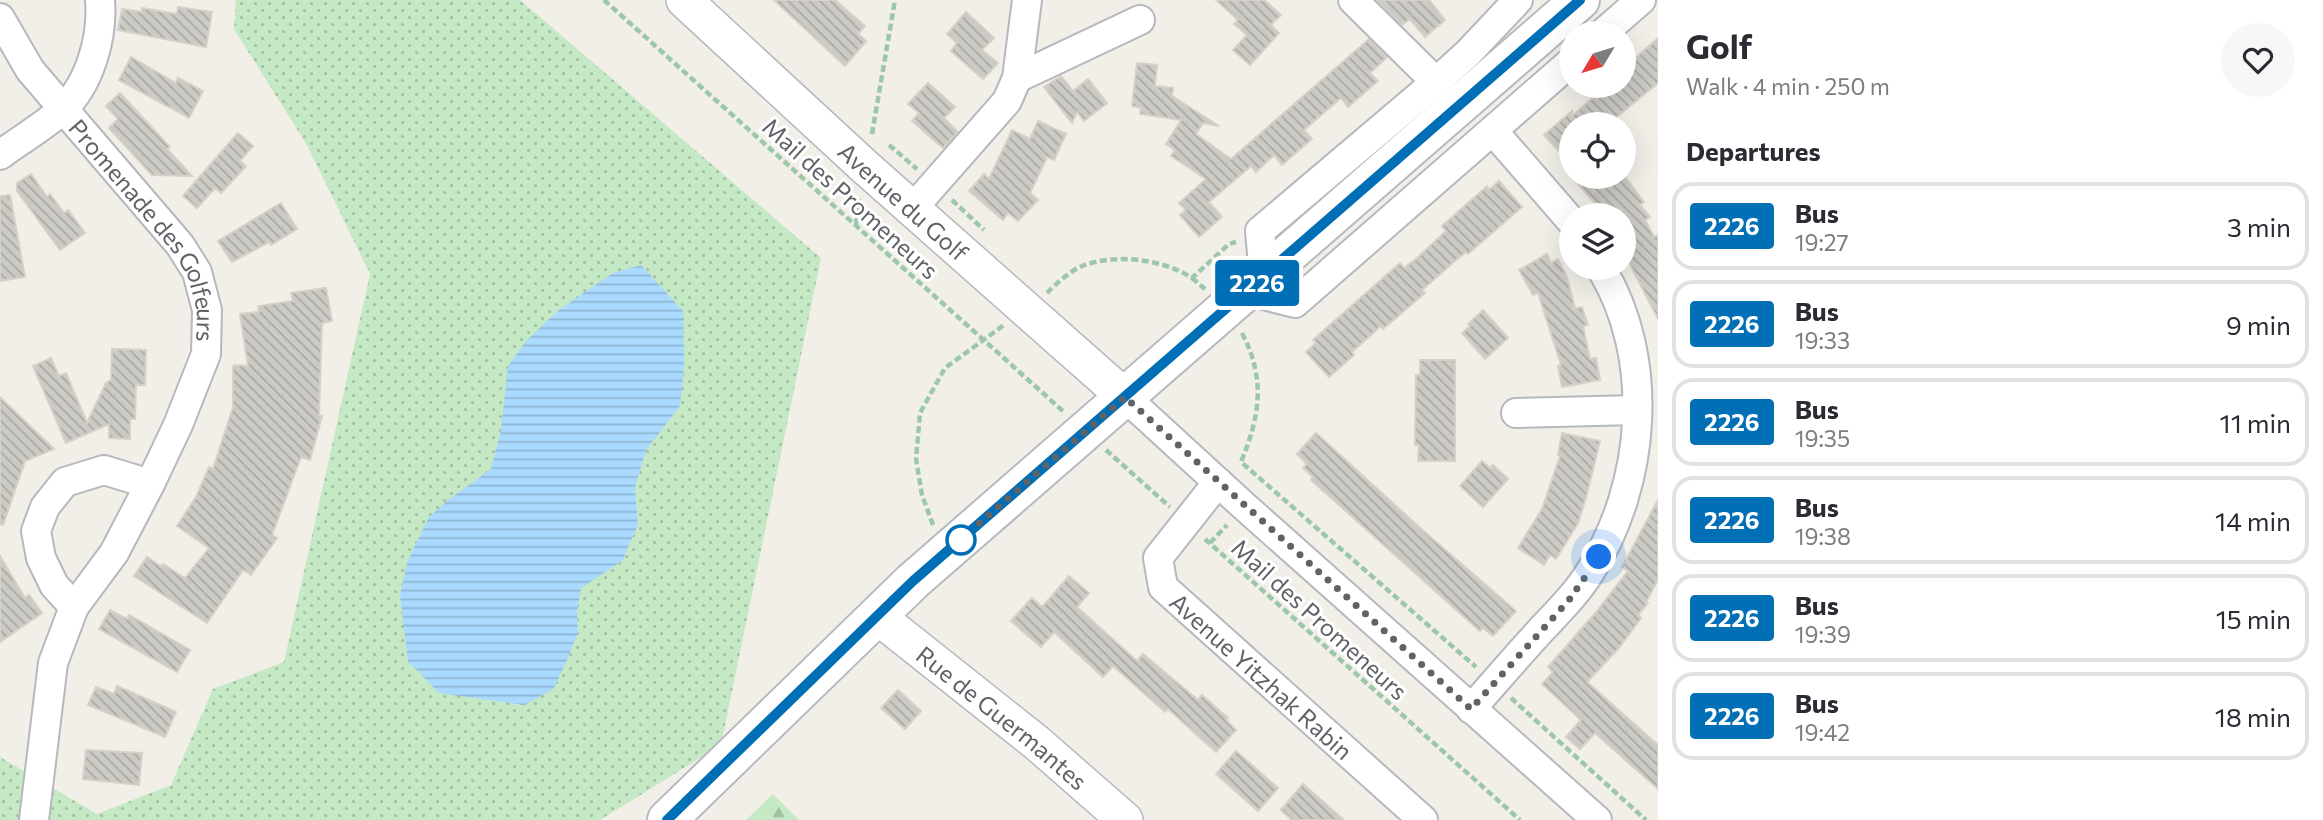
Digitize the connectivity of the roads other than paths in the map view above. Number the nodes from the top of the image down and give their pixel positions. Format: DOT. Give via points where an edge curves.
graph roads {
  1 [pos="100,0"];
  2 [pos="684,0"];
  3 [pos="1027,0"];
  4 [pos="1353,0"];
  5 [pos="1518,0"];
  6 [pos="1580,0"];
  7 [pos="1641,0"];
  8 [pos="0,18"];
  9 [pos="1140,20"];
  10 [pos="1617,21"];
  11 [pos="1559,73"];
  12 [pos="1017,78"];
  13 [pos="1436,82"];
  14 [pos="63,109"];
  15 [pos="1493,131"];
  16 [pos="0,155"];
  17 [pos="1559,207"];
  18 [pos="913,208"];
  19 [pos="1608,280"];
  20 [pos="1246,292"];
  21 [pos="1125,397"];
  22 [pos="1637,410"];
  23 [pos="1516,413"];
  24 [pos="1218,482"];
  25 [pos="150,484"];
  26 [pos="74,607"];
  27 [pos="877,616"];
  28 [pos="1471,709"];
  29 [pos="34,820"];
  30 [pos="667,820"];
  31 [pos="1125,820"];
  32 [pos="1423,820"];
  33 [pos="1597,820"];
  1 -- 14 [label="street, Promenade des Golfeurs" via="99,40 83,80"];
  2 -- 18 [label="street, Avenue du Golf"];
  3 -- 12 [label="street"];
  4 -- 13 [label="street"];
  5 -- 13 [label="street"];
  6 -- 20 [label="main road"];
  7 -- 10 [label="street"];
  8 -- 14 [label="street, Promenade des Golfeurs" via="30,70"];
  9 -- 12 [label="street"];
  11 -- 15 [label="street"];
  12 -- 18 [label="street" via="1007,101"];
  13 -- 20 [label="street" via="1260,231"];
  14 -- 16 [label="street"];
  14 -- 25 [label="street, Promenade des Golfeurs" via="180,245 197,272 207,310 206,354"];
  15 -- 17 [label="street"];
  15 -- 20 [label="street" via="1295,303"];
  18 -- 21 [label="street, Avenue du Golf"];
  19 -- 22 [label="street" via="1633,348"];
  20 -- 21 [label="main road"];
  21 -- 24 [label="street"];
  21 -- 27 [label="main road"];
  22 -- 23 [label="street"];
  22 -- 28 [label="street" via="1630,474 1609,540 1569,600"];
  24 -- 28 [label="street"];
  24 -- 32 [label="street, Avenue Yitzhak Rabin" via="1158,558 1163,587"];
  25 -- 26 [label="street, Promenade des Golfeurs" via="114,552"];
  25 -- 26 [label="street" via="104,470 65,482 45,507 36,531 41,558 54,585"];
  26 -- 29 [label="street" via="53,663"];
  27 -- 30 [label="main road"];
  27 -- 31 [label="street, Rue de Guermantes" via="1037,743"];
  28 -- 33 [label="street"];
}
